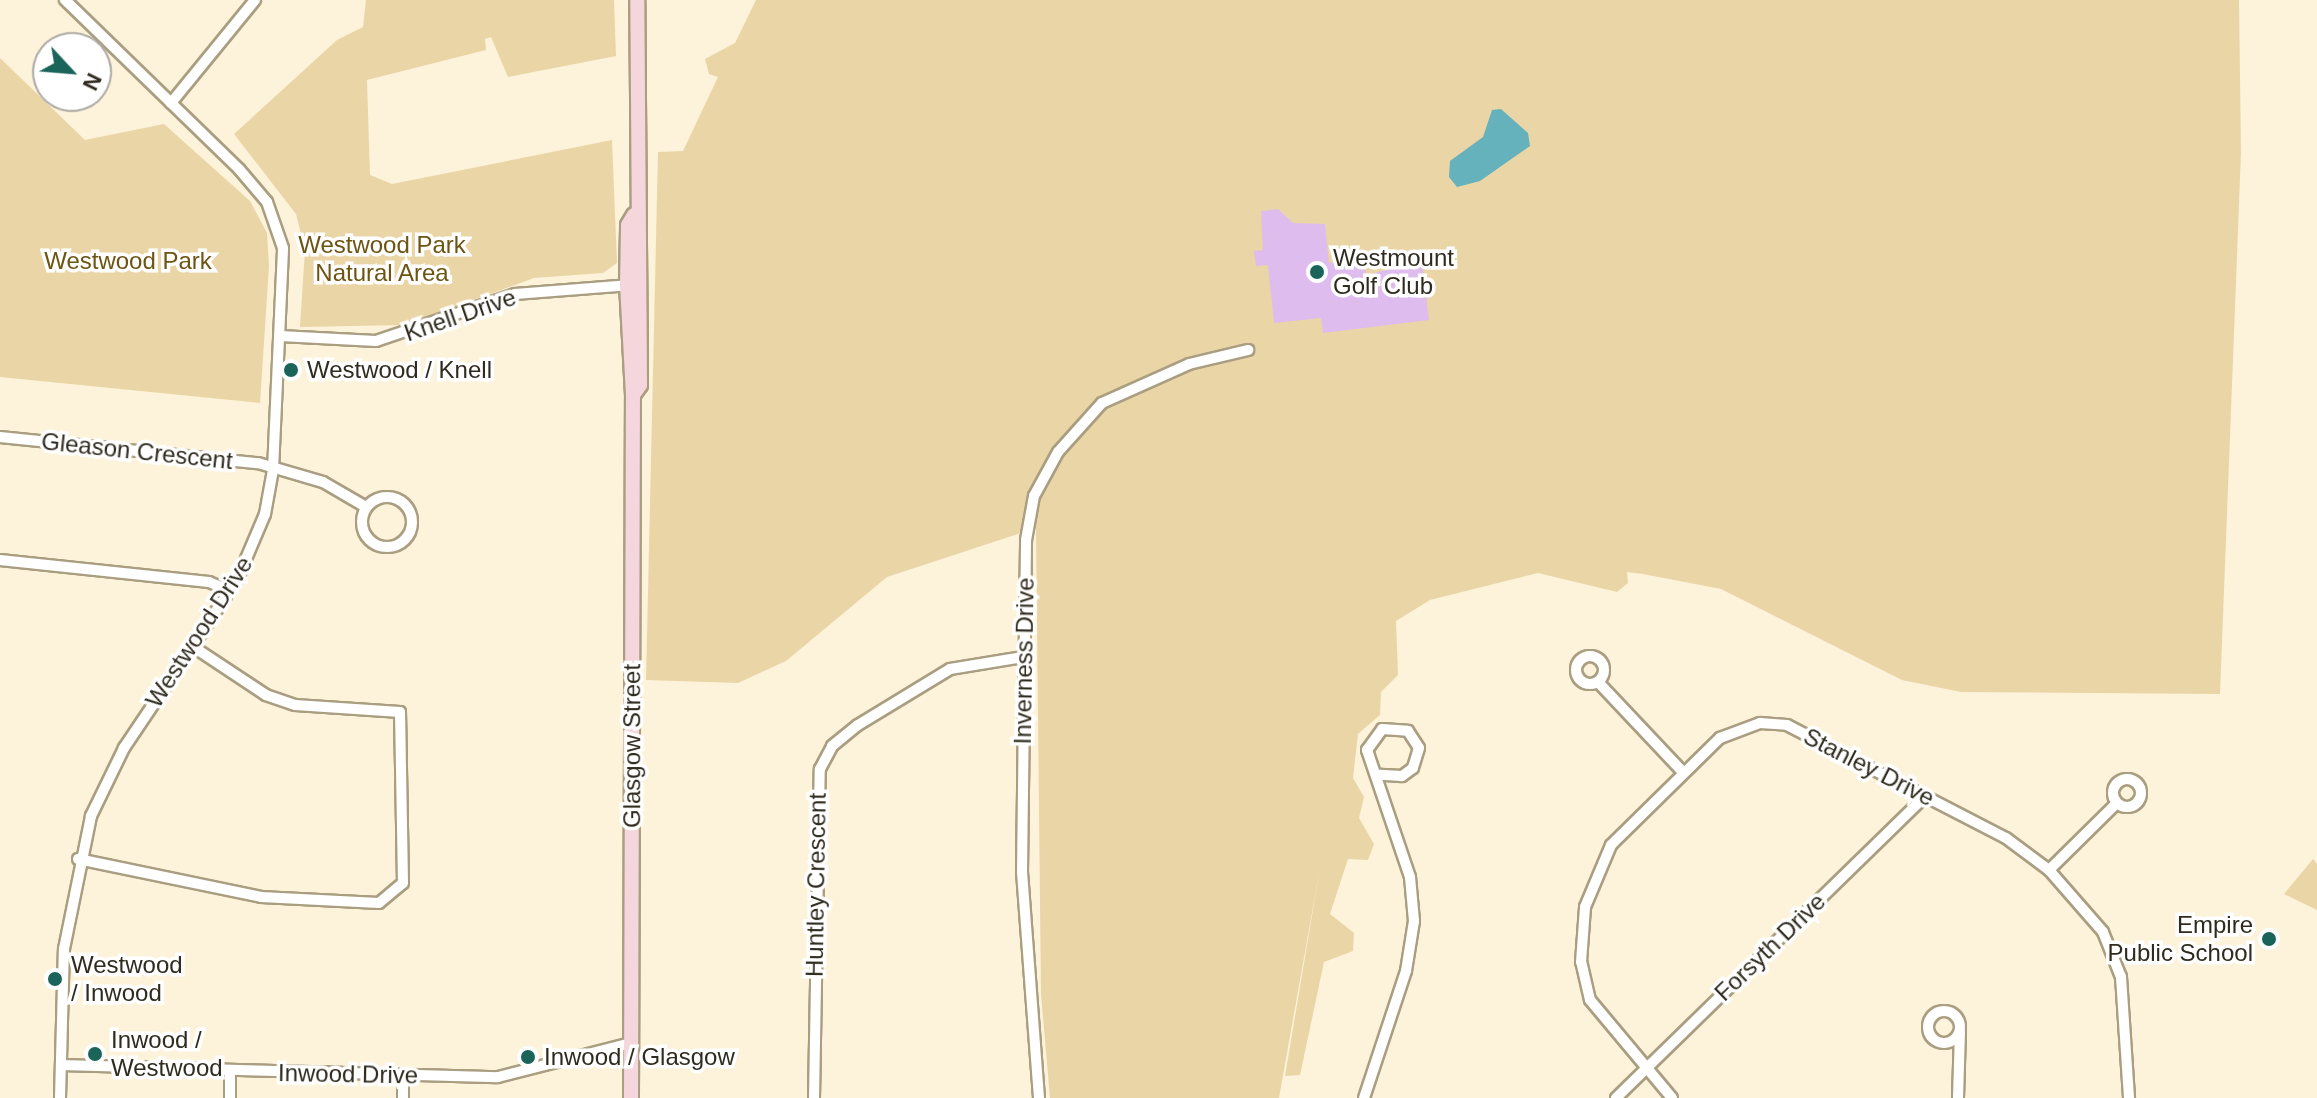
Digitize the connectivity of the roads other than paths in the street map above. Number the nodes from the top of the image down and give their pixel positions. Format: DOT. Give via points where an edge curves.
graph roads {
  1 [pos="65,0"];
  2 [pos="255,0"];
  3 [pos="637,0"];
  4 [pos="171,103"];
  5 [pos="634,285"];
  6 [pos="280,336"];
  7 [pos="1248,350"];
  8 [pos="0,437"];
  9 [pos="273,470"];
  10 [pos="366,507"];
  11 [pos="0,560"];
  12 [pos="230,591"];
  13 [pos="192,646"];
  14 [pos="1023,657"];
  15 [pos="1598,682"];
  16 [pos="1682,771"];
  17 [pos="1380,775"];
  18 [pos="1925,796"];
  19 [pos="2117,803"];
  20 [pos="78,859"];
  21 [pos="2049,870"];
  22 [pos="1960,1029"];
  23 [pos="631,1043"];
  24 [pos="61,1065"];
  25 [pos="1644,1069"];
  26 [pos="230,1071"];
  27 [pos="403,1075"];
  28 [pos="60,1098"];
  29 [pos="230,1098"];
  30 [pos="403,1098"];
  31 [pos="631,1098"];
  32 [pos="814,1098"];
  33 [pos="1039,1098"];
  34 [pos="1364,1098"];
  35 [pos="1616,1098"];
  36 [pos="1672,1098"];
  37 [pos="1958,1098"];
  38 [pos="2129,1098"];
  1 -- 4 [label="street, Westwood Drive"];
  2 -- 4 [label="street"];
  3 -- 5 [label="street, Glasgow Street" via="634,215 641,229"];
  4 -- 6 [label="street, Westwood Drive" via="239,169 281,231"];
  5 -- 6 [label="street, Knell Drive" via="515,294 376,341"];
  5 -- 23 [label="street, Glasgow Street"];
  6 -- 9 [label="street, Westwood Drive"];
  7 -- 14 [label="street, Inverness Drive" via="1126,389 1102,403 1058,452 1034,496 1028,525"];
  8 -- 9 [label="street, Gleason Crescent" via="258,463"];
  9 -- 10 [label="street, Gleason Crescent" via="323,482"];
  9 -- 12 [label="street, Westwood Drive" via="253,550"];
  10 -- 10 [label="street" via="363,530 371,541 384,547 406,538 412,517 401,501 379,498"];
  11 -- 12 [label="street" via="209,582"];
  12 -- 13 [label="street, Westwood Drive"];
  13 -- 20 [label="street, Westwood Drive" via="106,778"];
  13 -- 20 [label="street" via="266,695 295,705 400,712 405,873 397,893 379,903 261,897"];
  14 -- 32 [label="street, Huntley Crescent" via="950,669 858,725 832,746 820,769"];
  14 -- 33 [label="street, Inverness Drive" via="1022,872"];
  15 -- 16 [label="street"];
  16 -- 18 [label="street, Stanley Drive" via="1741,728 1787,725"];
  16 -- 25 [label="street, Stanley Drive" via="1611,845 1585,907 1581,962 1590,1000"];
  17 -- 17 [label="street" via="1393,778 1413,768 1419,748 1408,731 1393,726 1371,738 1368,761"];
  17 -- 34 [label="street" via="1410,877 1414,921 1406,971"];
  18 -- 21 [label="street, Stanley Drive" via="2006,838"];
  18 -- 25 [label="street, Forsyth Drive"];
  19 -- 21 [label="street"];
  20 -- 24 [label="street, Westwood Drive" via="64,949"];
  21 -- 38 [label="street, Stanley Drive" via="2103,932 2121,977"];
  22 -- 37 [label="street"];
  23 -- 27 [label="street, Inwood Drive" via="498,1077"];
  23 -- 31 [label="street, Glasgow Street"];
  24 -- 26 [label="street, Inwood Drive"];
  24 -- 28 [label="street, Westwood Drive"];
  25 -- 35 [label="street, Forsyth Drive"];
  25 -- 36 [label="street, Stanley Drive"];
  26 -- 27 [label="street, Inwood Drive"];
  26 -- 29 [label="street"];
  27 -- 30 [label="street"];
}
